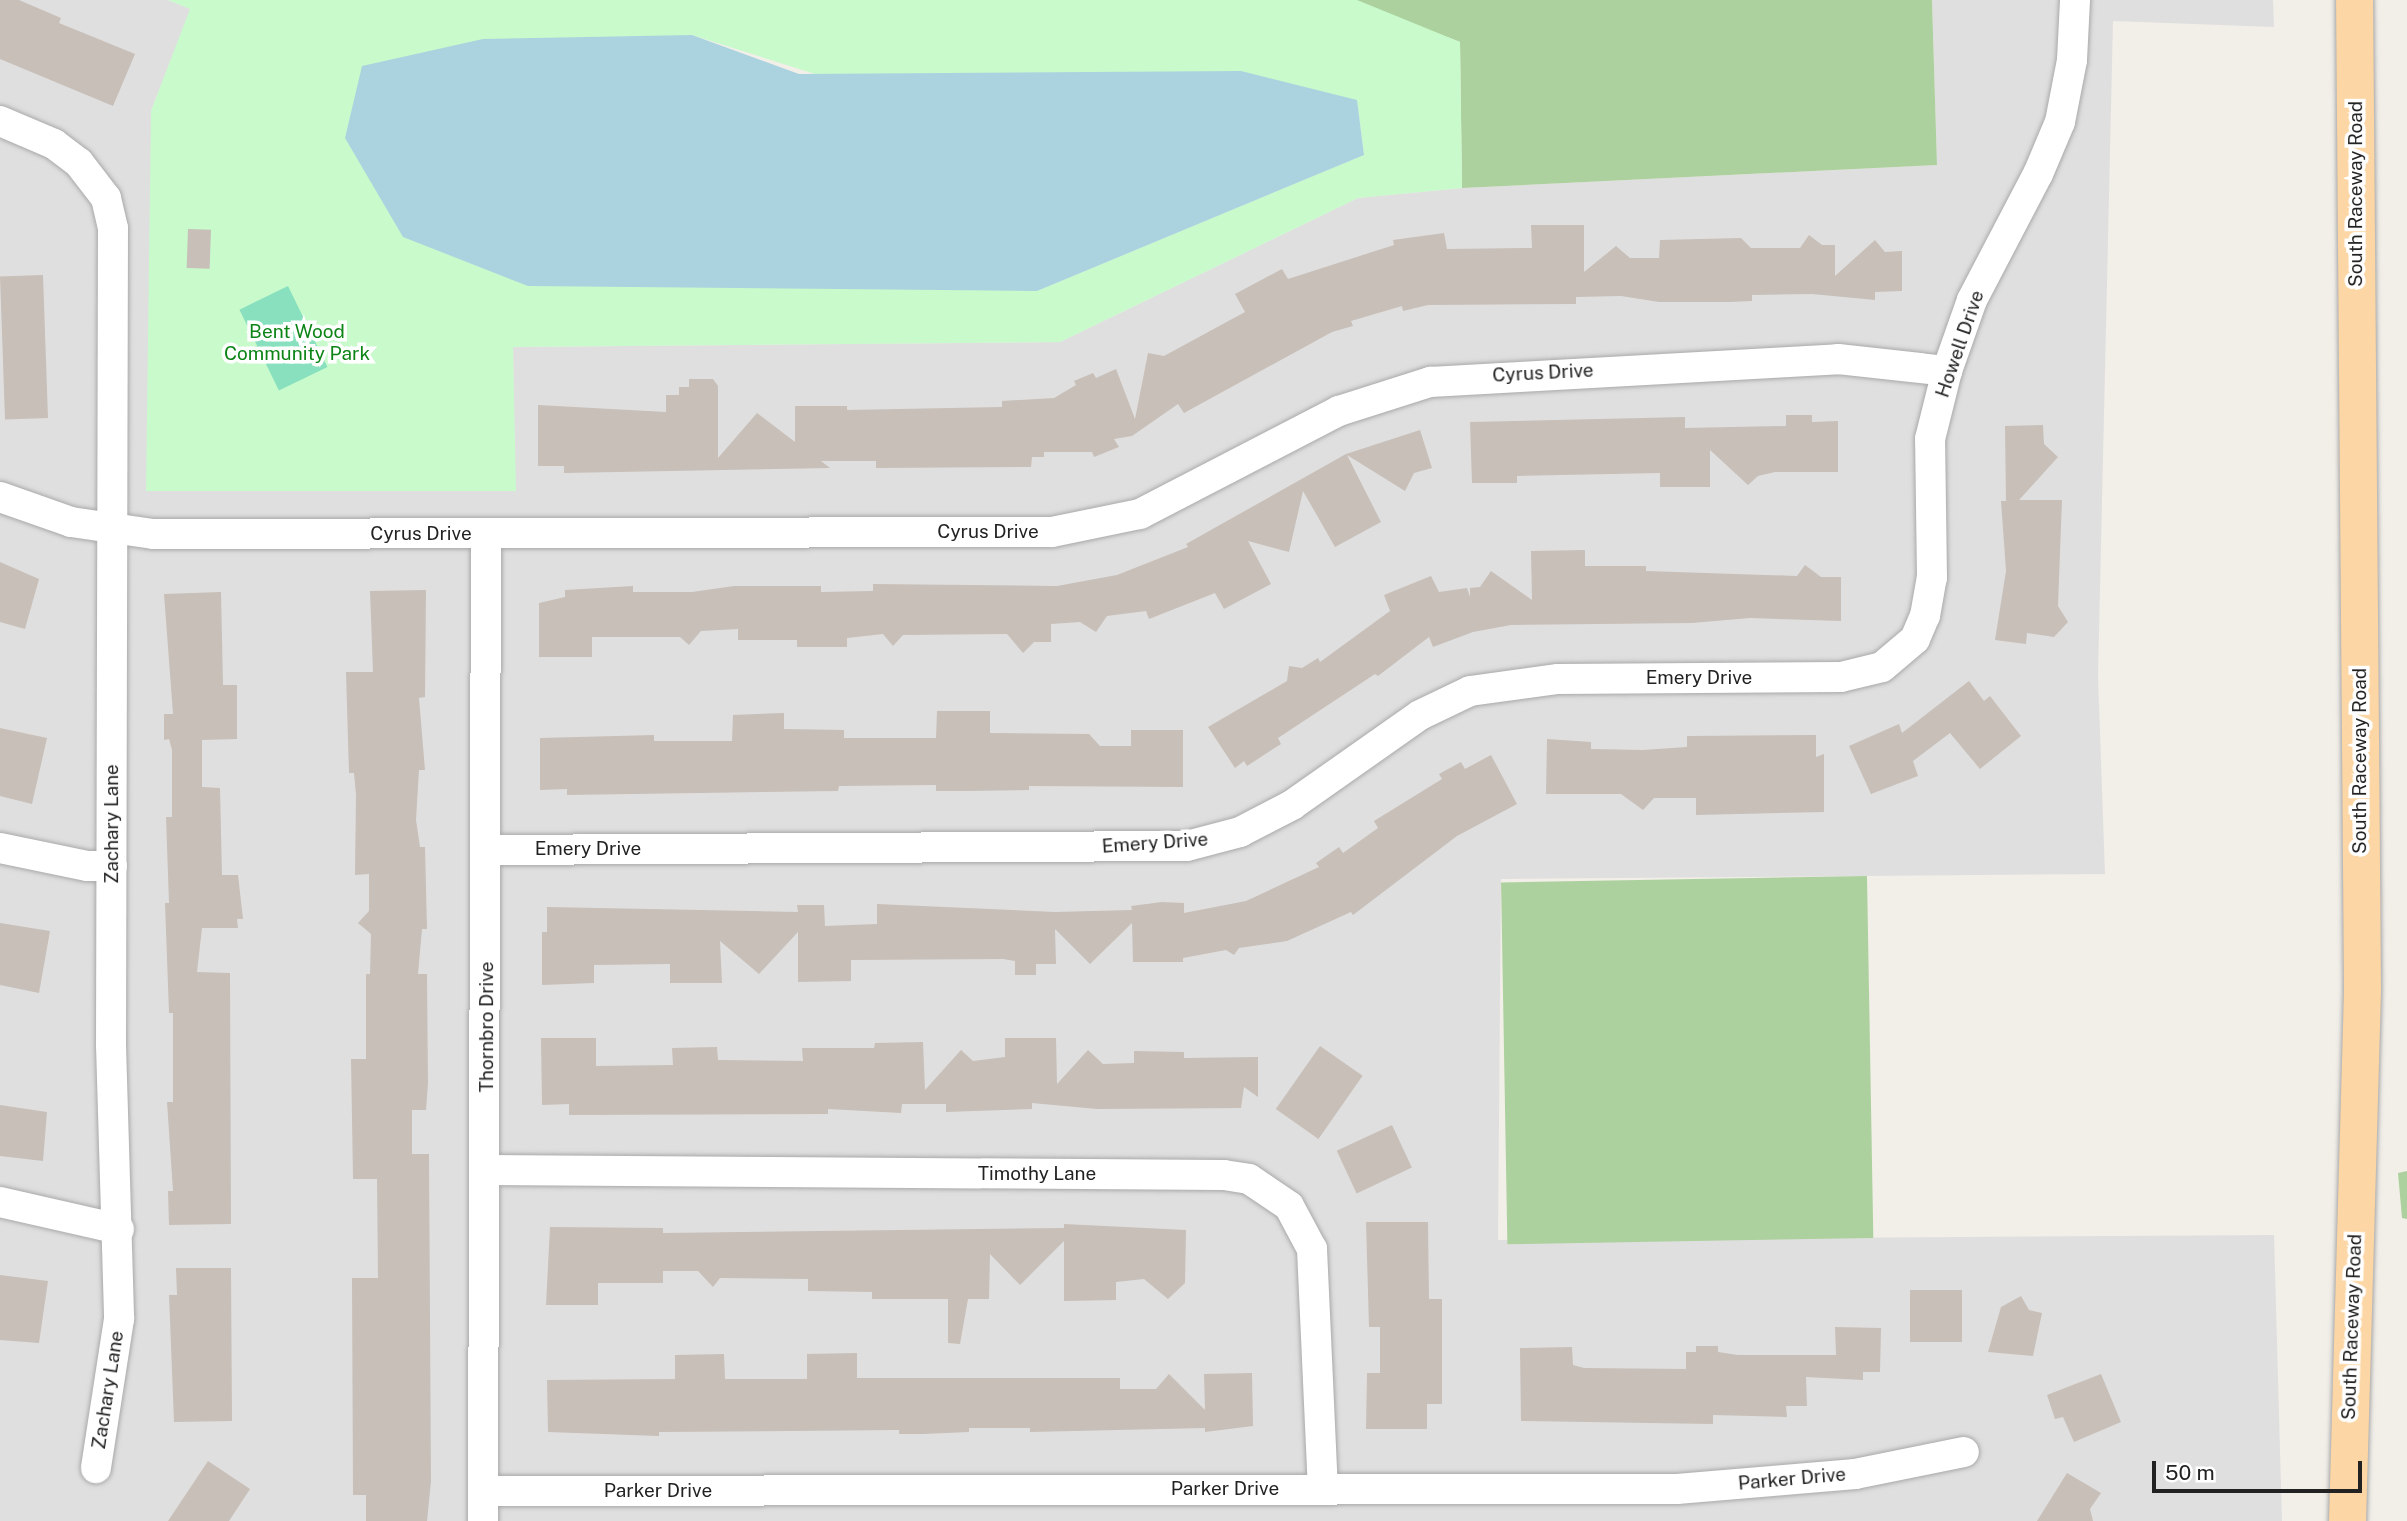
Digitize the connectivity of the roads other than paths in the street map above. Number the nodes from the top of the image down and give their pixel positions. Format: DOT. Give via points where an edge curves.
graph roads {
  1 [pos="2075,0"];
  2 [pos="2354,0"];
  3 [pos="0,121"];
  4 [pos="1947,371"];
  5 [pos="0,497"];
  6 [pos="111,528"];
  7 [pos="486,534"];
  8 [pos="1899,655"];
  9 [pos="0,848"];
  10 [pos="488,850"];
  11 [pos="112,866"];
  12 [pos="486,1170"];
  13 [pos="0,1202"];
  14 [pos="119,1229"];
  15 [pos="1964,1452"];
  16 [pos="96,1468"];
  17 [pos="1323,1489"];
  18 [pos="484,1491"];
  19 [pos="483,1521"];
  20 [pos="2347,1521"];
  1 -- 4 [label="street, Howell Drive" via="2072,60 2060,122 1972,300"];
  2 -- 20 [label="main road, South Raceway Road" via="2362,989"];
  3 -- 6 [label="street, Zachary Lane" via="54,144 96,182 106,198 113,228"];
  4 -- 7 [label="street, Cyrus Drive" via="1838,359 1430,382 1339,411 1168,503 1082,529"];
  4 -- 8 [label="street, Howell Drive" via="1930,439 1929,604 1915,639"];
  5 -- 6 [label="street, Cyrus Drive" via="71,522"];
  6 -- 7 [label="street, Cyrus Drive" via="153,534"];
  6 -- 11 [label="street, Zachary Lane"];
  7 -- 10 [label="street, Thornbro Drive"];
  8 -- 10 [label="street, Emery Drive" via="1867,673 1841,677 1558,679 1470,691 1420,715 1292,805 1240,832 1187,846"];
  9 -- 11 [label="street" via="87,866"];
  10 -- 12 [label="street, Thornbro Drive"];
  11 -- 14 [label="street, Zachary Lane" via="111,1045"];
  12 -- 17 [label="street, Timothy Lane" via="1224,1175 1249,1179 1289,1206 1312,1249"];
  12 -- 18 [label="street, Thornbro Drive"];
  13 -- 14 [label="street"];
  14 -- 16 [label="street, Zachary Lane" via="119,1319"];
  15 -- 17 [label="street, Parker Drive" via="1855,1474 1677,1489"];
  17 -- 18 [label="street, Parker Drive"];
  18 -- 19 [label="street, Thornbro Drive"];
}
